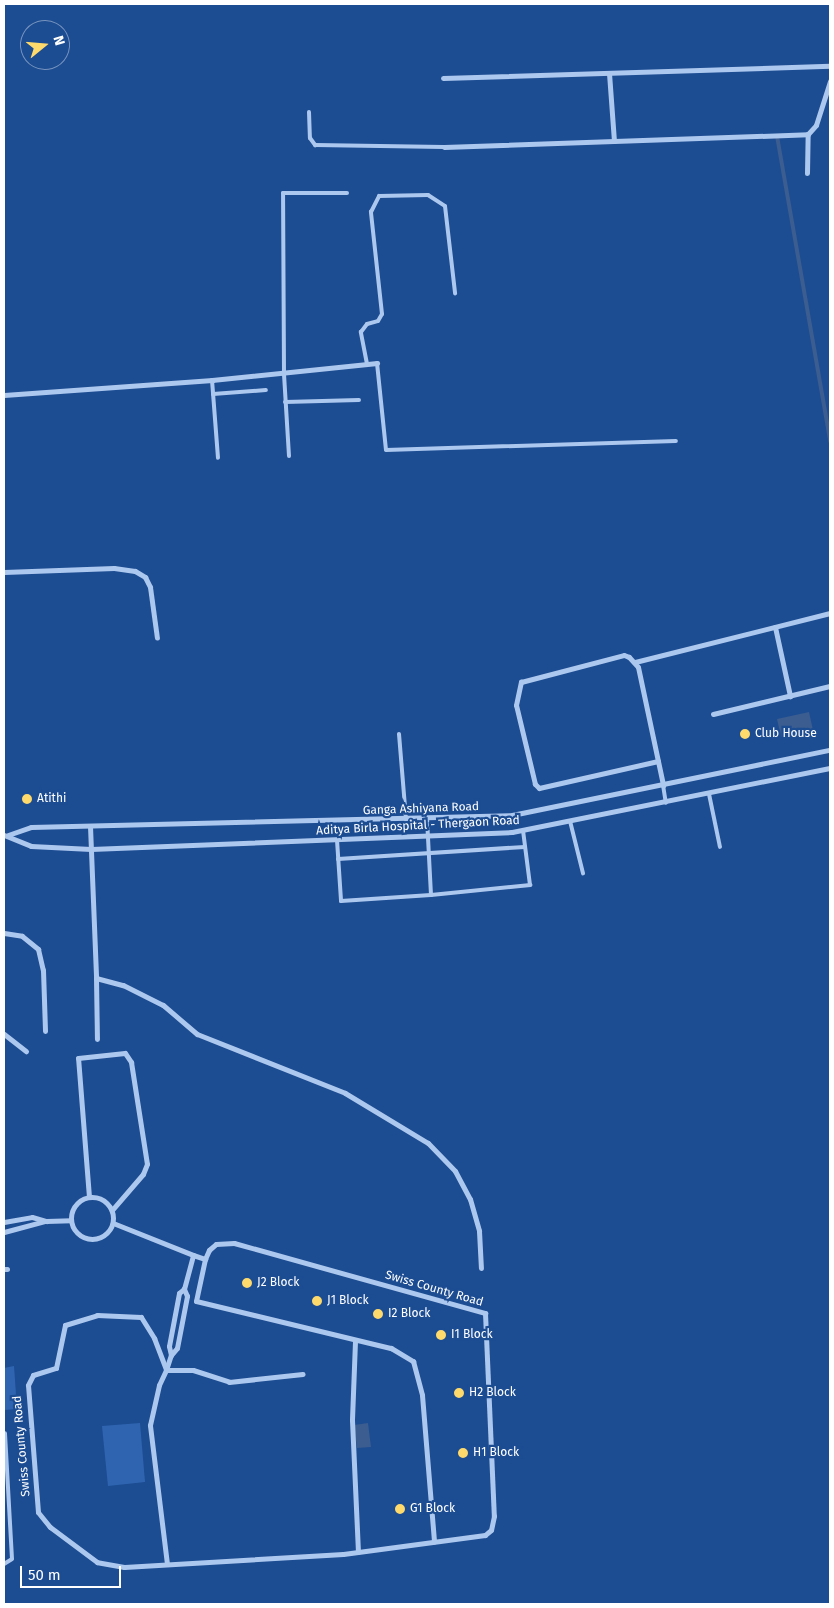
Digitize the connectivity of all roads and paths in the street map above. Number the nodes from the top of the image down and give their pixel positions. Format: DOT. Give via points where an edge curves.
graph roads {
  1 [pos="830,66"];
  2 [pos="609,73"];
  3 [pos="443,78"];
  4 [pos="830,81"];
  5 [pos="309,112"];
  6 [pos="808,134"];
  7 [pos="614,141"];
  8 [pos="444,147"];
  9 [pos="807,173"];
  10 [pos="347,193"];
  11 [pos="455,293"];
  12 [pos="377,363"];
  13 [pos="367,364"];
  14 [pos="284,374"];
  15 [pos="212,380"];
  16 [pos="266,390"];
  17 [pos="212,394"];
  18 [pos="4,395"];
  19 [pos="359,400"];
  20 [pos="285,402"];
  21 [pos="676,441"];
  22 [pos="289,456"];
  23 [pos="218,458"];
  24 [pos="4,572"];
  25 [pos="830,613"];
  26 [pos="775,627"];
  27 [pos="157,638"];
  28 [pos="635,662"];
  29 [pos="830,686"];
  30 [pos="790,696"];
  31 [pos="713,714"];
  32 [pos="399,734"];
  33 [pos="830,750"];
  34 [pos="658,761"];
  35 [pos="830,768"];
  36 [pos="663,785"];
  37 [pos="709,794"];
  38 [pos="666,803"];
  39 [pos="427,819"];
  40 [pos="406,820"];
  41 [pos="570,821"];
  42 [pos="90,826"];
  43 [pos="523,830"];
  44 [pos="6,835"];
  45 [pos="427,836"];
  46 [pos="336,840"];
  47 [pos="525,847"];
  48 [pos="720,847"];
  49 [pos="91,850"];
  50 [pos="428,854"];
  51 [pos="338,859"];
  52 [pos="582,873"];
  53 [pos="431,895"];
  54 [pos="4,933"];
  55 [pos="96,978"];
  56 [pos="46,1031"];
  57 [pos="4,1034"];
  58 [pos="97,1039"];
  59 [pos="26,1051"];
  60 [pos="89,1197"];
  61 [pos="112,1210"];
  62 [pos="71,1220"];
  63 [pos="46,1221"];
  64 [pos="4,1222"];
  65 [pos="113,1223"];
  66 [pos="4,1232"];
  67 [pos="193,1255"];
  68 [pos="205,1259"];
  69 [pos="481,1268"];
  70 [pos="184,1289"];
  71 [pos="355,1341"];
  72 [pos="171,1355"];
  73 [pos="166,1370"];
  74 [pos="303,1374"];
  75 [pos="5,1433"];
  76 [pos="434,1542"];
  77 [pos="358,1552"];
  78 [pos="4,1564"];
  79 [pos="167,1564"];
  1 -- 2 [label="street"];
  2 -- 3 [label="street"];
  2 -- 7 [label="street"];
  4 -- 6 [label="street" via="816,125"];
  5 -- 8 [label="lane" via="310,138 314,145"];
  6 -- 7 [label="street"];
  6 -- 9 [label="street"];
  7 -- 8 [label="street"];
  10 -- 14 [label="lane" via="283,193"];
  11 -- 13 [label="lane" via="445,206 428,195 379,196 371,212 382,314 378,321 367,324 361,332"];
  12 -- 13 [label="street"];
  12 -- 21 [label="lane" via="386,450"];
  13 -- 14 [label="street"];
  14 -- 15 [label="street"];
  14 -- 20 [label="lane"];
  15 -- 17 [label="lane"];
  15 -- 18 [label="street"];
  16 -- 17 [label="lane"];
  17 -- 23 [label="lane"];
  19 -- 20 [label="lane"];
  20 -- 22 [label="lane"];
  24 -- 27 [label="street" via="114,568 135,571 145,577 150,587"];
  25 -- 26 [label="street"];
  26 -- 28 [label="street"];
  26 -- 30 [label="street"];
  28 -- 34 [label="street"];
  28 -- 34 [label="street" via="624,655 520,682 516,705 535,784 539,788"];
  29 -- 30 [label="street"];
  30 -- 31 [label="street"];
  32 -- 40 [label="lane"];
  33 -- 36 [label="street, Ganga Ashiyana Road"];
  34 -- 36 [label="street"];
  35 -- 37 [label="street, Aditya Birla Hospital - Thergaon Road"];
  36 -- 38 [label="lane"];
  36 -- 39 [label="street, Ganga Ashiyana Road" via="512,815"];
  37 -- 38 [label="street, Aditya Birla Hospital - Thergaon Road"];
  37 -- 48 [label="lane"];
  38 -- 41 [label="street, Aditya Birla Hospital - Thergaon Road"];
  39 -- 40 [label="street, Ganga Ashiyana Road"];
  39 -- 45 [label="lane"];
  40 -- 42 [label="street, Ganga Ashiyana Road"];
  41 -- 43 [label="street, Aditya Birla Hospital - Thergaon Road"];
  41 -- 52 [label="lane"];
  42 -- 44 [label="street, Ganga Ashiyana Road" via="31,827"];
  42 -- 49 [label="street"];
  43 -- 45 [label="street, Aditya Birla Hospital - Thergaon Road"];
  43 -- 47 [label="lane"];
  44 -- 49 [label="street, Aditya Birla Hospital - Thergaon Road" via="31,846"];
  45 -- 46 [label="street, Aditya Birla Hospital - Thergaon Road"];
  45 -- 50 [label="lane"];
  46 -- 49 [label="street, Aditya Birla Hospital - Thergaon Road"];
  46 -- 51 [label="lane"];
  47 -- 50 [label="lane"];
  47 -- 53 [label="lane" via="530,885"];
  49 -- 55 [label="street"];
  50 -- 51 [label="lane"];
  50 -- 53 [label="lane"];
  51 -- 53 [label="lane" via="341,901"];
  54 -- 56 [label="street" via="22,936 38,949 43,970"];
  55 -- 58 [label="street"];
  55 -- 69 [label="street" via="163,1004 197,1034 345,1093 428,1143 455,1171 470,1199 479,1231"];
  57 -- 59 [label="street"];
  60 -- 61 [label="street" via="103,1200"];
  60 -- 61 [label="street" via="78,1058 125,1053 132,1062 147,1164 143,1174"];
  60 -- 62 [label="street" via="77,1203"];
  61 -- 65 [label="street"];
  62 -- 63 [label="street"];
  62 -- 65 [label="street" via="78,1234 91,1240 105,1235"];
  63 -- 64 [label="street" via="32,1217"];
  63 -- 66 [label="street"];
  65 -- 67 [label="street"];
  67 -- 68 [label="street"];
  67 -- 70 [label="street"];
  68 -- 71 [label="street" via="196,1301"];
  68 -- 76 [label="street, Swiss County Road" via="216,1244 234,1243 486,1313 494,1523 485,1535"];
  70 -- 72 [label="street" via="187,1296 179,1339"];
  70 -- 72 [label="street" via="178,1293 169,1346"];
  71 -- 76 [label="street" via="404,1353 418,1372"];
  71 -- 77 [label="street" via="352,1420"];
  72 -- 73 [label="street"];
  73 -- 74 [label="street" via="193,1370 229,1382"];
  73 -- 79 [label="street" via="159,1385 150,1425"];
  73 -- 79 [label="street, Swiss County Road" via="154,1338 141,1317 86,1316 65,1325 56,1368 33,1375 26,1396 36,1505 42,1518 107,1566"];
  75 -- 78 [label="lane" via="12,1560"];
  76 -- 77 [label="street, Swiss County Road"];
  77 -- 79 [label="street, Swiss County Road"];
}
